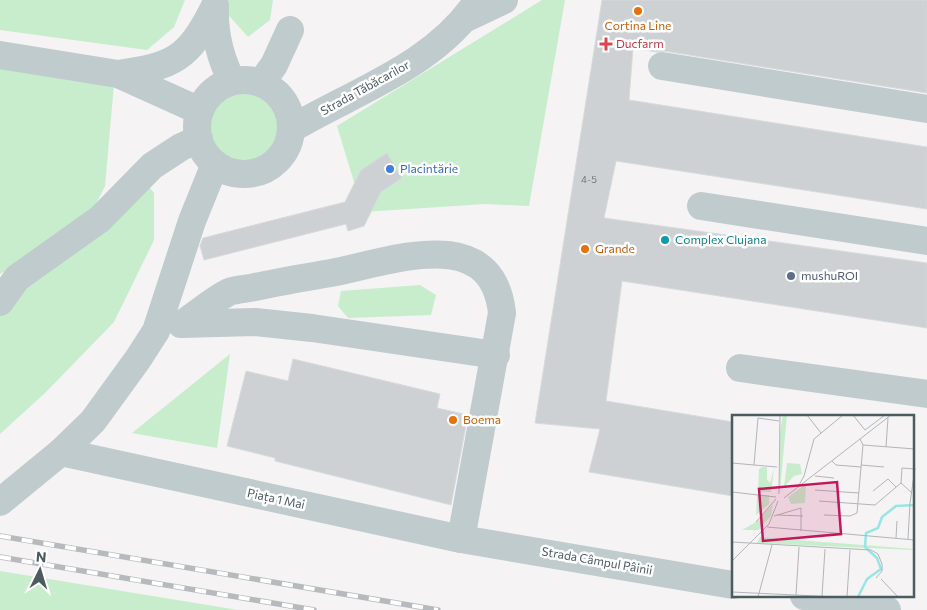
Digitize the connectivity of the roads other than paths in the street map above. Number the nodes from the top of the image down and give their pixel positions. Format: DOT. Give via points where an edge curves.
graph roads {
  1 [pos="504,0"];
  2 [pos="215,4"];
  3 [pos="472,9"];
  4 [pos="290,30"];
  5 [pos="0,55"];
  6 [pos="662,66"];
  7 [pos="118,74"];
  8 [pos="232,81"];
  9 [pos="261,83"];
  10 [pos="927,109"];
  11 [pos="200,111"];
  12 [pos="292,129"];
  13 [pos="199,139"];
  14 [pos="215,164"];
  15 [pos="701,206"];
  16 [pos="927,241"];
  17 [pos="0,302"];
  18 [pos="182,324"];
  19 [pos="156,331"];
  20 [pos="496,355"];
  21 [pos="740,368"];
  22 [pos="927,394"];
  23 [pos="61,452"];
  24 [pos="0,502"];
  25 [pos="461,539"];
  26 [pos="732,582"];
  27 [pos="816,598"];
  28 [pos="887,610"];
  1 -- 3 [label="street, Strada Tăbăcarilor"];
  2 -- 7 [label="street" via="195,43 178,58"];
  2 -- 8 [label="street" via="219,49"];
  3 -- 12 [label="street, Strada Tăbăcarilor" via="398,72"];
  4 -- 9 [label="street" via="274,65"];
  5 -- 7 [label="street"];
  6 -- 10 [label="street"];
  7 -- 11 [label="street"];
  8 -- 9 [label="street"];
  8 -- 11 [label="street" via="207,97"];
  9 -- 12 [label="street" via="284,101"];
  11 -- 13 [label="street"];
  12 -- 14 [label="street" via="281,157 270,166 242,174"];
  13 -- 14 [label="street"];
  13 -- 17 [label="street" via="152,166 100,219 17,278"];
  14 -- 19 [label="street" via="192,221"];
  15 -- 16 [label="street"];
  18 -- 19 [label="street"];
  18 -- 20 [label="street" via="255,322"];
  18 -- 20 [label="street" via="230,292 368,266 413,254 450,254 479,266 495,285 502,313"];
  19 -- 23 [label="street" via="93,421"];
  20 -- 25 [label="street"];
  21 -- 22 [label="street"];
  23 -- 24 [label="street"];
  23 -- 25 [label="street, Piața 1 Mai"];
  25 -- 26 [label="street, Strada Câmpul Pâinii"];
  27 -- 28 [label="street"];
}
